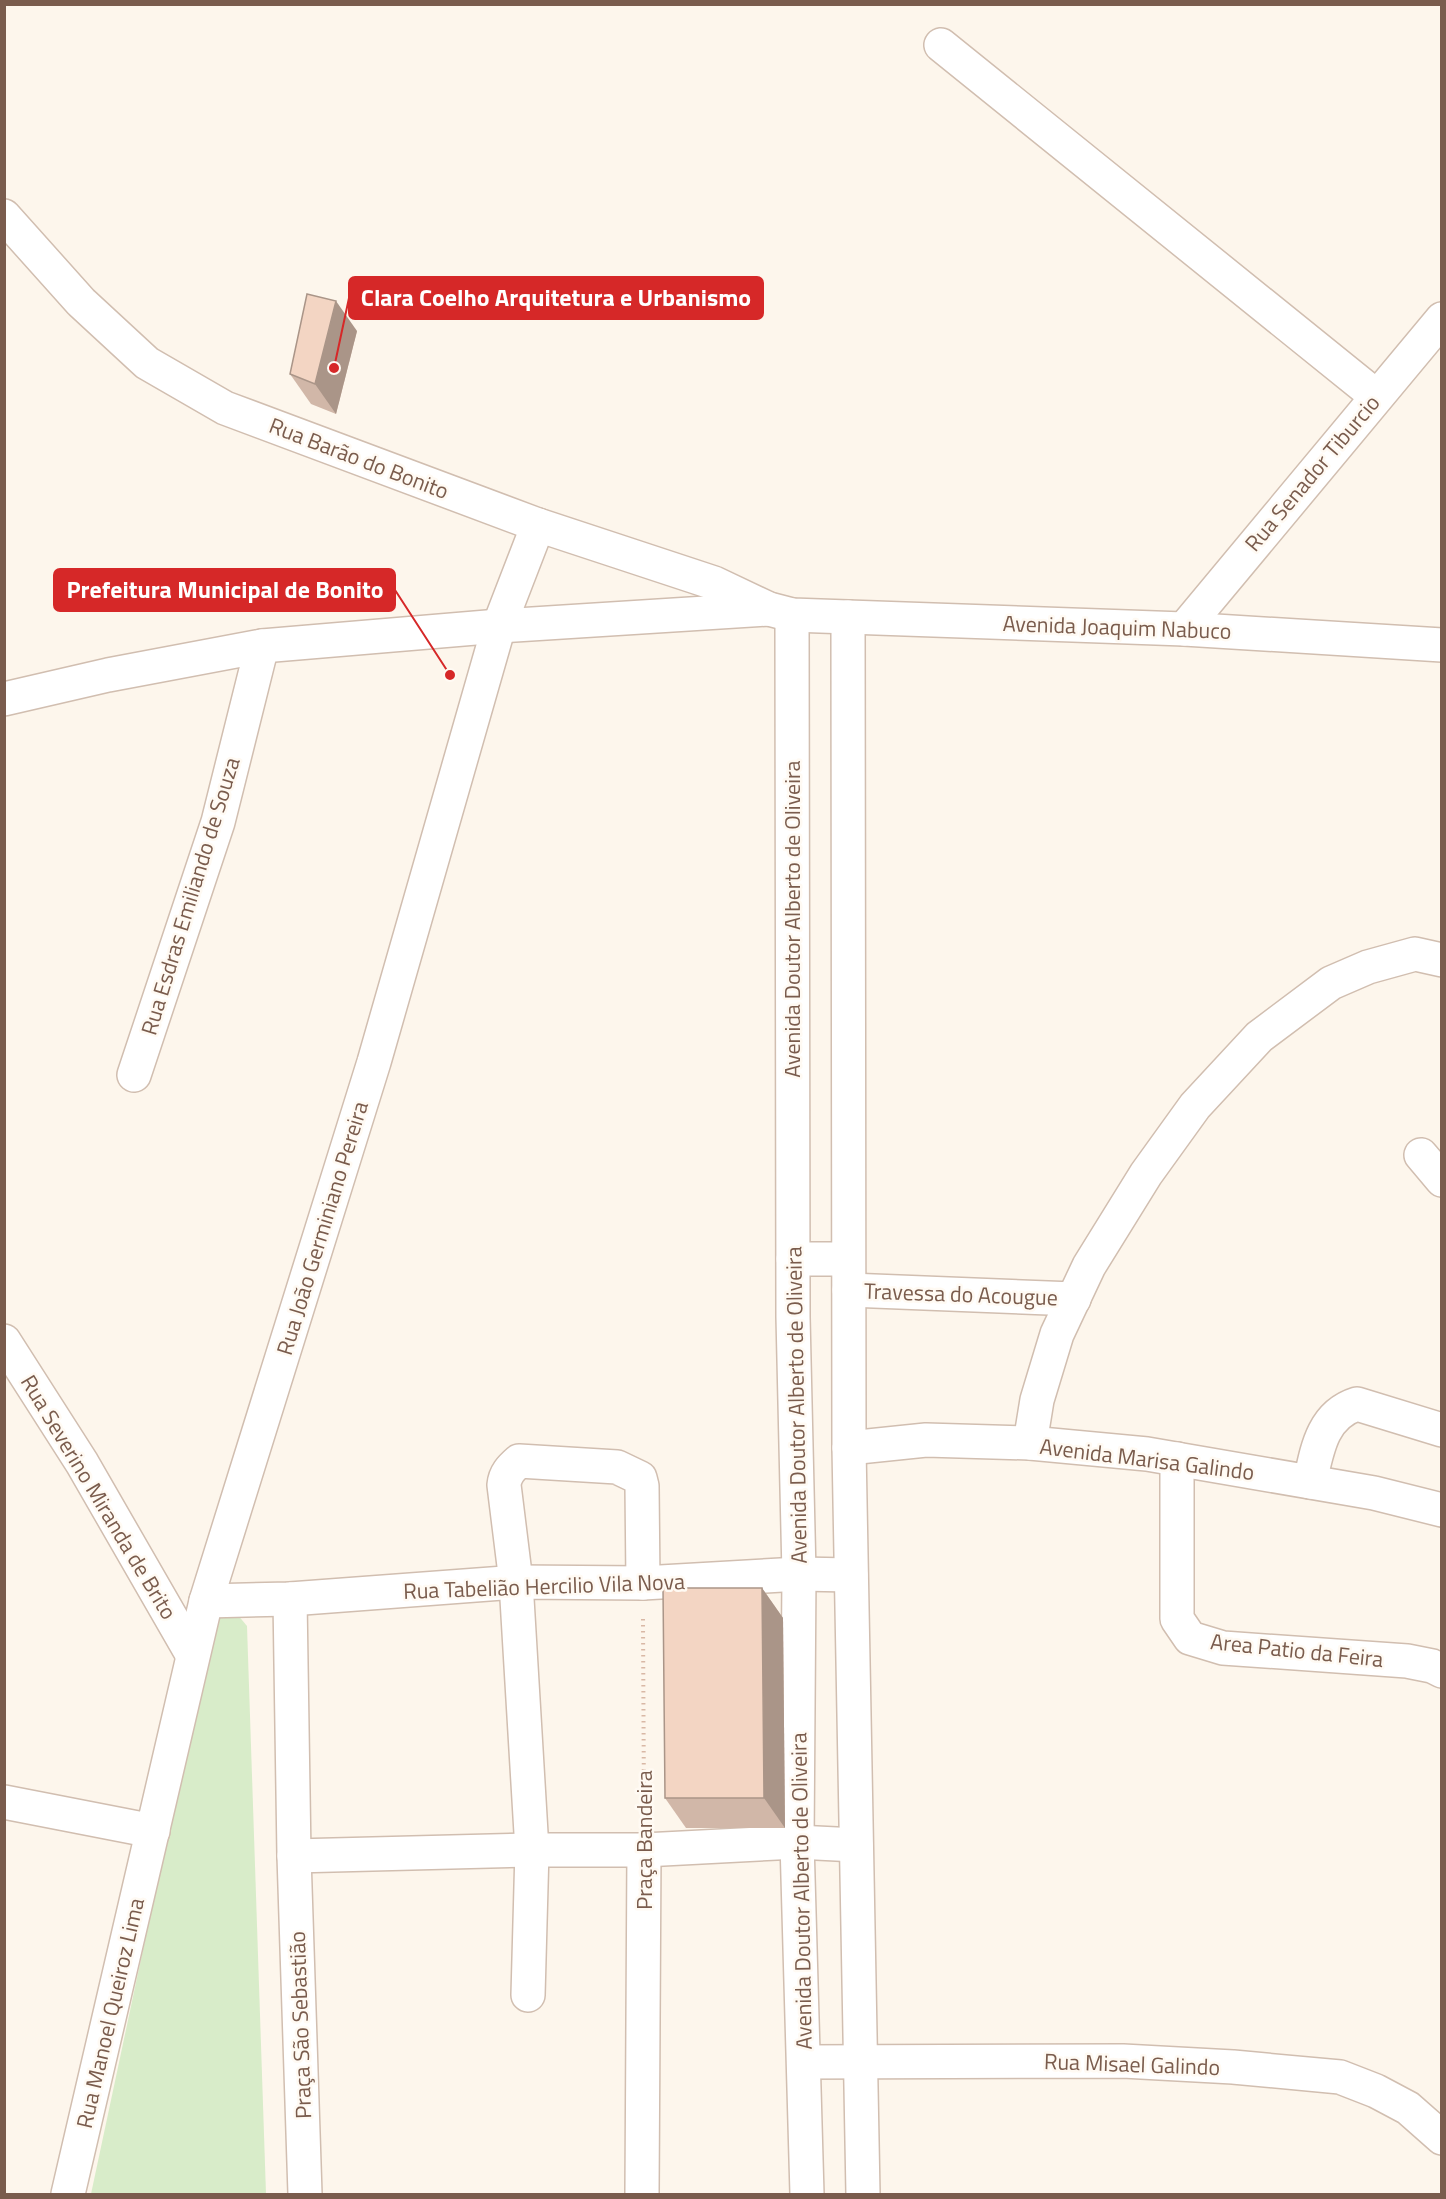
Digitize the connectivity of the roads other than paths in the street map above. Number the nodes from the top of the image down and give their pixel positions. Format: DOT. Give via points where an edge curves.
graph roads {
  1 [pos="941,45"];
  2 [pos="4,216"];
  3 [pos="1442,319"];
  4 [pos="1376,396"];
  5 [pos="538,525"];
  6 [pos="780,612"];
  7 [pos="848,617"];
  8 [pos="500,626"];
  9 [pos="1184,629"];
  10 [pos="1442,645"];
  11 [pos="261,646"];
  12 [pos="4,699"];
  13 [pos="1442,936"];
  14 [pos="1428,957"];
  15 [pos="134,1075"];
  16 [pos="1421,1155"];
  17 [pos="1442,1180"];
  18 [pos="793,1258"];
  19 [pos="848,1275"];
  20 [pos="1074,1299"];
  21 [pos="4,1341"];
  22 [pos="1442,1430"];
  23 [pos="1030,1443"];
  24 [pos="849,1448"];
  25 [pos="1177,1459"];
  26 [pos="1310,1482"];
  27 [pos="1442,1510"];
  28 [pos="799,1574"];
  29 [pos="851,1575"];
  30 [pos="516,1582"];
  31 [pos="643,1583"];
  32 [pos="290,1599"];
  33 [pos="206,1601"];
  34 [pos="192,1654"];
  35 [pos="1442,1671"];
  36 [pos="4,1802"];
  37 [pos="153,1831"];
  38 [pos="797,1842"];
  39 [pos="856,1845"];
  40 [pos="532,1850"];
  41 [pos="644,1850"];
  42 [pos="294,1856"];
  43 [pos="528,1995"];
  44 [pos="804,2062"];
  45 [pos="860,2062"];
  46 [pos="1442,2138"];
  47 [pos="68,2194"];
  48 [pos="305,2194"];
  49 [pos="642,2194"];
  50 [pos="807,2194"];
  51 [pos="863,2194"];
  1 -- 4 [label="street"];
  2 -- 5 [label="street, Rua Barão do Bonito" via="81,302 147,363 225,408"];
  3 -- 4 [label="street, Rua Senador Tiburcio"];
  4 -- 9 [label="street, Rua Senador Tiburcio"];
  5 -- 6 [label="street, Rua Barão do Bonito" via="714,583"];
  5 -- 8 [label="street, Rua João Germiniano Pereira"];
  6 -- 7 [label="street, Avenida Joaquim Nabuco"];
  6 -- 8 [label="street, Avenida Joaquim Nabuco"];
  6 -- 18 [label="street, Avenida Doutor Alberto de Oliveira"];
  7 -- 9 [label="street, Avenida Joaquim Nabuco"];
  7 -- 19 [label="street"];
  8 -- 11 [label="street, Avenida Joaquim Nabuco"];
  8 -- 33 [label="street, Rua João Germiniano Pereira" via="374,1062"];
  9 -- 10 [label="street, Avenida Joaquim Nabuco"];
  11 -- 12 [label="street, Avenida Joaquim Nabuco"];
  11 -- 15 [label="street, Rua Esdras Emiliando de Souza" via="218,822"];
  13 -- 14 [label="street"];
  14 -- 20 [label="street" via="1368,967 1331,983 1260,1037 1196,1106 1146,1174 1089,1266"];
  16 -- 17 [label="street"];
  18 -- 19 [label="street, Travessa do Acougue"];
  18 -- 28 [label="street, Avenida Doutor Alberto de Oliveira"];
  19 -- 20 [label="street, Travessa do Acougue"];
  19 -- 24 [label="street"];
  20 -- 23 [label="street" via="1057,1334 1037,1400"];
  21 -- 34 [label="street, Rua Severino Miranda de Brito" via="82,1463"];
  22 -- 26 [label="street" via="1357,1404 1344,1408 1323,1435"];
  23 -- 24 [label="street, Avenida Marisa Galindo" via="926,1440"];
  23 -- 25 [label="street, Avenida Marisa Galindo"];
  24 -- 29 [label="street"];
  25 -- 26 [label="street, Avenida Marisa Galindo"];
  25 -- 35 [label="street, Area Patio da Feira" via="1177,1619 1190,1638 1223,1648 1407,1661"];
  26 -- 27 [label="street, Avenida Marisa Galindo"];
  28 -- 29 [label="street, Rua Tabelião Hercilio Vila Nova"];
  28 -- 31 [label="street, Rua Tabelião Hercilio Vila Nova"];
  28 -- 38 [label="street, Avenida Doutor Alberto de Oliveira"];
  29 -- 39 [label="street"];
  30 -- 31 [label="street, Rua Tabelião Hercilio Vila Nova"];
  30 -- 31 [label="street" via="504,1485 505,1477 519,1461 618,1467 640,1478"];
  30 -- 32 [label="street, Rua Tabelião Hercilio Vila Nova"];
  30 -- 40 [label="street"];
  32 -- 33 [label="street, Rua Tabelião Hercilio Vila Nova"];
  32 -- 42 [label="street, Praça São Sebastião"];
  33 -- 34 [label="street, Rua João Germiniano Pereira"];
  34 -- 37 [label="street, Rua João Germiniano Pereira"];
  36 -- 37 [label="street"];
  37 -- 47 [label="street, Rua Manoel Queiroz Lima"];
  38 -- 39 [label="street"];
  38 -- 41 [label="street"];
  38 -- 44 [label="street, Avenida Doutor Alberto de Oliveira"];
  39 -- 45 [label="street"];
  40 -- 41 [label="street"];
  40 -- 42 [label="street"];
  40 -- 43 [label="street"];
  41 -- 49 [label="street, Praça Bandeira"];
  42 -- 48 [label="street, Praça São Sebastião"];
  44 -- 45 [label="street, Rua Misael Galindo"];
  44 -- 50 [label="street, Avenida Doutor Alberto de Oliveira"];
  45 -- 46 [label="street, Rua Misael Galindo" via="1123,2061 1340,2077 1408,2108"];
  45 -- 51 [label="street"];
}
